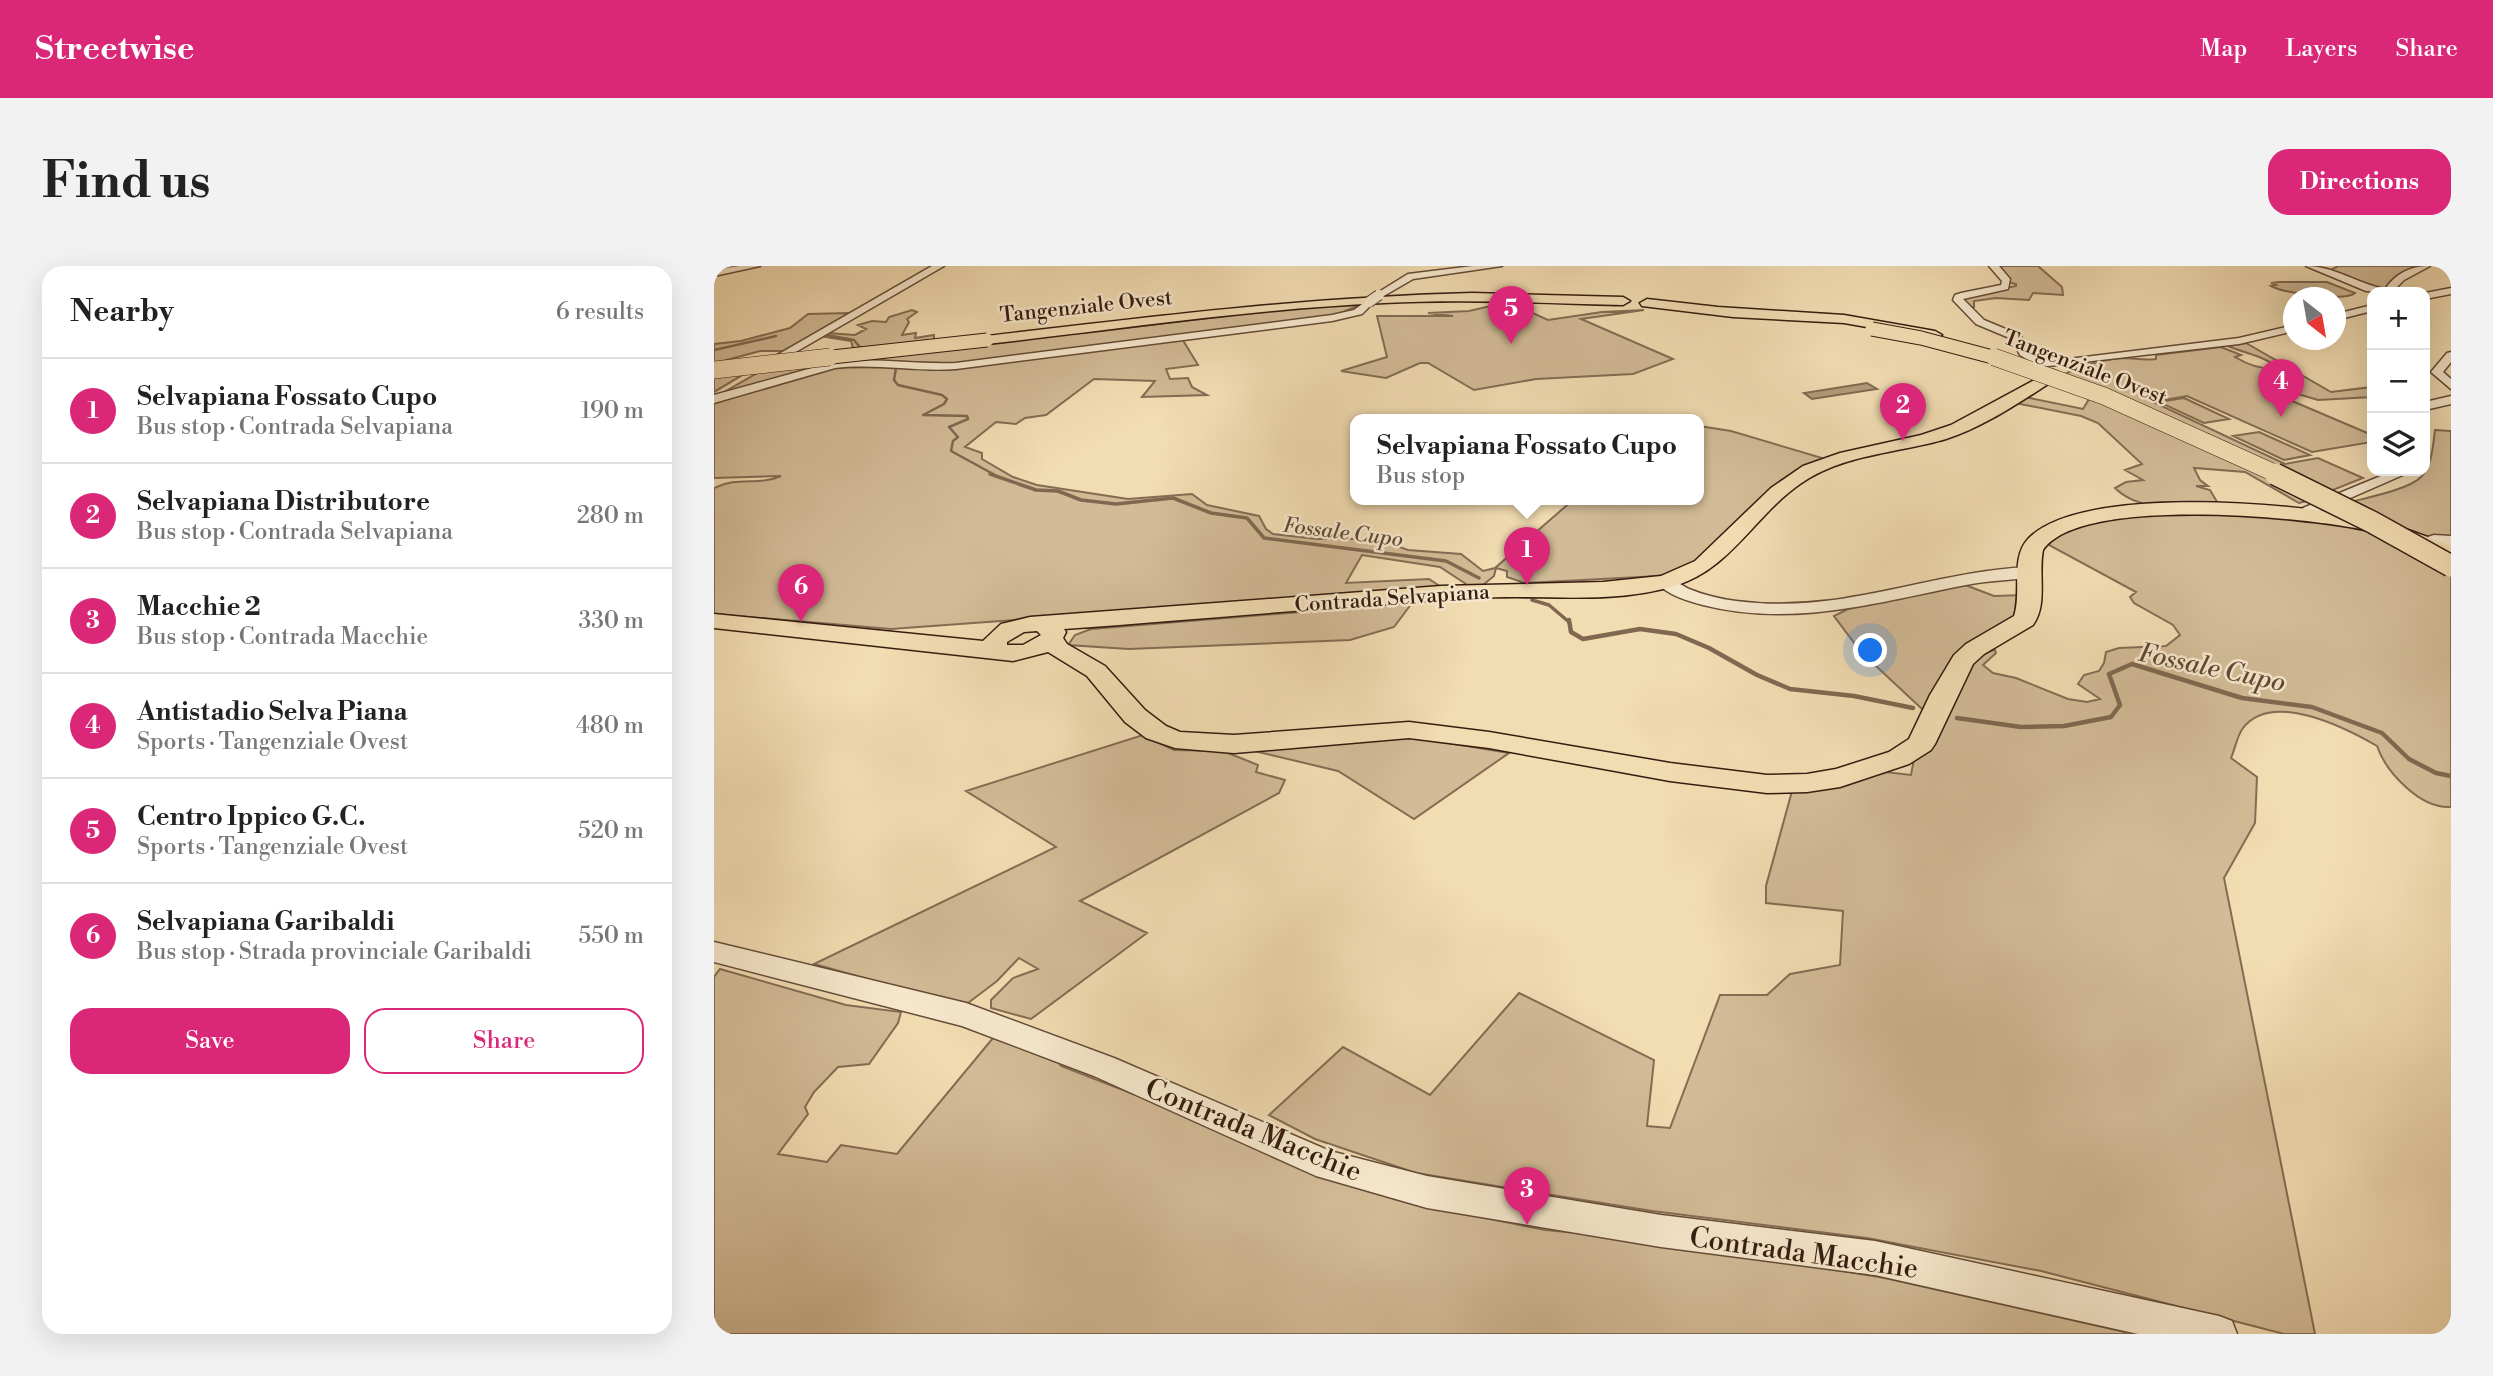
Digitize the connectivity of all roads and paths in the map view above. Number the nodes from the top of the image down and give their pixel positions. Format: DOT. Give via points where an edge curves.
graph roads {
  1 [pos="755,266"];
  2 [pos="939,266"];
  3 [pos="1497,266"];
  4 [pos="1994,266"];
  5 [pos="2311,266"];
  6 [pos="2425,266"];
  7 [pos="714,273"];
  8 [pos="2391,287"];
  9 [pos="2367,288"];
  10 [pos="2451,291"];
  11 [pos="2430,296"];
  12 [pos="2430,298"];
  13 [pos="2451,302"];
  14 [pos="2367,309"];
  15 [pos="1714,312"];
  16 [pos="2346,314"];
  17 [pos="2283,331"];
  18 [pos="2451,355"];
  19 [pos="714,370"];
  20 [pos="2040,371"];
  21 [pos="2451,385"];
  22 [pos="714,397"];
  23 [pos="2451,400"];
  24 [pos="2430,405"];
  25 [pos="2393,476"];
  26 [pos="2308,515"];
  27 [pos="2451,541"];
  28 [pos="2424,543"];
  29 [pos="2451,553"];
  30 [pos="2451,566"];
  31 [pos="2029,572"];
  32 [pos="1665,582"];
  33 [pos="714,621"];
  34 [pos="1015,627"];
  35 [pos="1048,632"];
  36 [pos="858,636"];
  37 [pos="1003,651"];
  38 [pos="1096,671"];
  39 [pos="714,952"];
  40 [pos="2219,1334"];
  1 -- 7 [label="street"];
  2 -- 22 [label="street"];
  3 -- 22 [label="street" via="1411,276 1358,312 1273,327 934,368 834,365"];
  4 -- 20 [label="street" via="2007,281 2005,288 1958,300 1980,322 2017,337"];
  5 -- 9 [label="street"];
  6 -- 8 [label="street" via="2403,275"];
  10 -- 11 [label="street"];
  12 -- 13 [label="street"];
  14 -- 16 [label="street"];
  15 -- 19 [label="main road, Tangenziale Ovest, bridge" via="1472,297 1372,299"];
  15 -- 20 [label="main road" via="1938,348"];
  15 -- 30 [label="main road, Tangenziale Ovest, bridge" via="1872,329 2000,357 2109,397 2351,510"];
  17 -- 20 [label="street, Contrada Selvapiana"];
  18 -- 21 [label="street" via="2437,372"];
  20 -- 32 [label="main road, Contrada Selvapiana" via="1946,433 1835,461 1794,479 1758,510 1727,546 1694,572"];
  23 -- 24 [label="street"];
  25 -- 26 [label="street" via="2308,511"];
  26 -- 28 [label="main road" via="2391,531"];
  26 -- 31 [label="main road" via="2185,508 2086,519 2042,538 2033,547"];
  27 -- 28 [label="street"];
  28 -- 29 [label="main road"];
  31 -- 32 [label="street" via="1955,580 1860,603 1787,611 1682,595"];
  31 -- 38 [label="main road" via="2032,598 2025,620 1963,660 1921,744 1870,770 1807,783 1767,784 1670,772 1409,730 1234,744 1175,740 1135,716"];
  32 -- 35 [label="main road, Contrada Selvapiana" via="1120,618"];
  33 -- 36 [label="main road"];
  34 -- 35 [label="main road"];
  34 -- 36 [label="main road"];
  34 -- 37 [label="main road" via="997,637 994,643"];
  35 -- 37 [label="main road" via="1033,649"];
  35 -- 38 [label="main road" via="1058,649"];
  36 -- 37 [label="main road"];
  37 -- 38 [label="main road"];
  39 -- 40 [label="street, Contrada Macchie" via="966,1015 1104,1067 1327,1165 1402,1186 1661,1231 1875,1258"];
}
